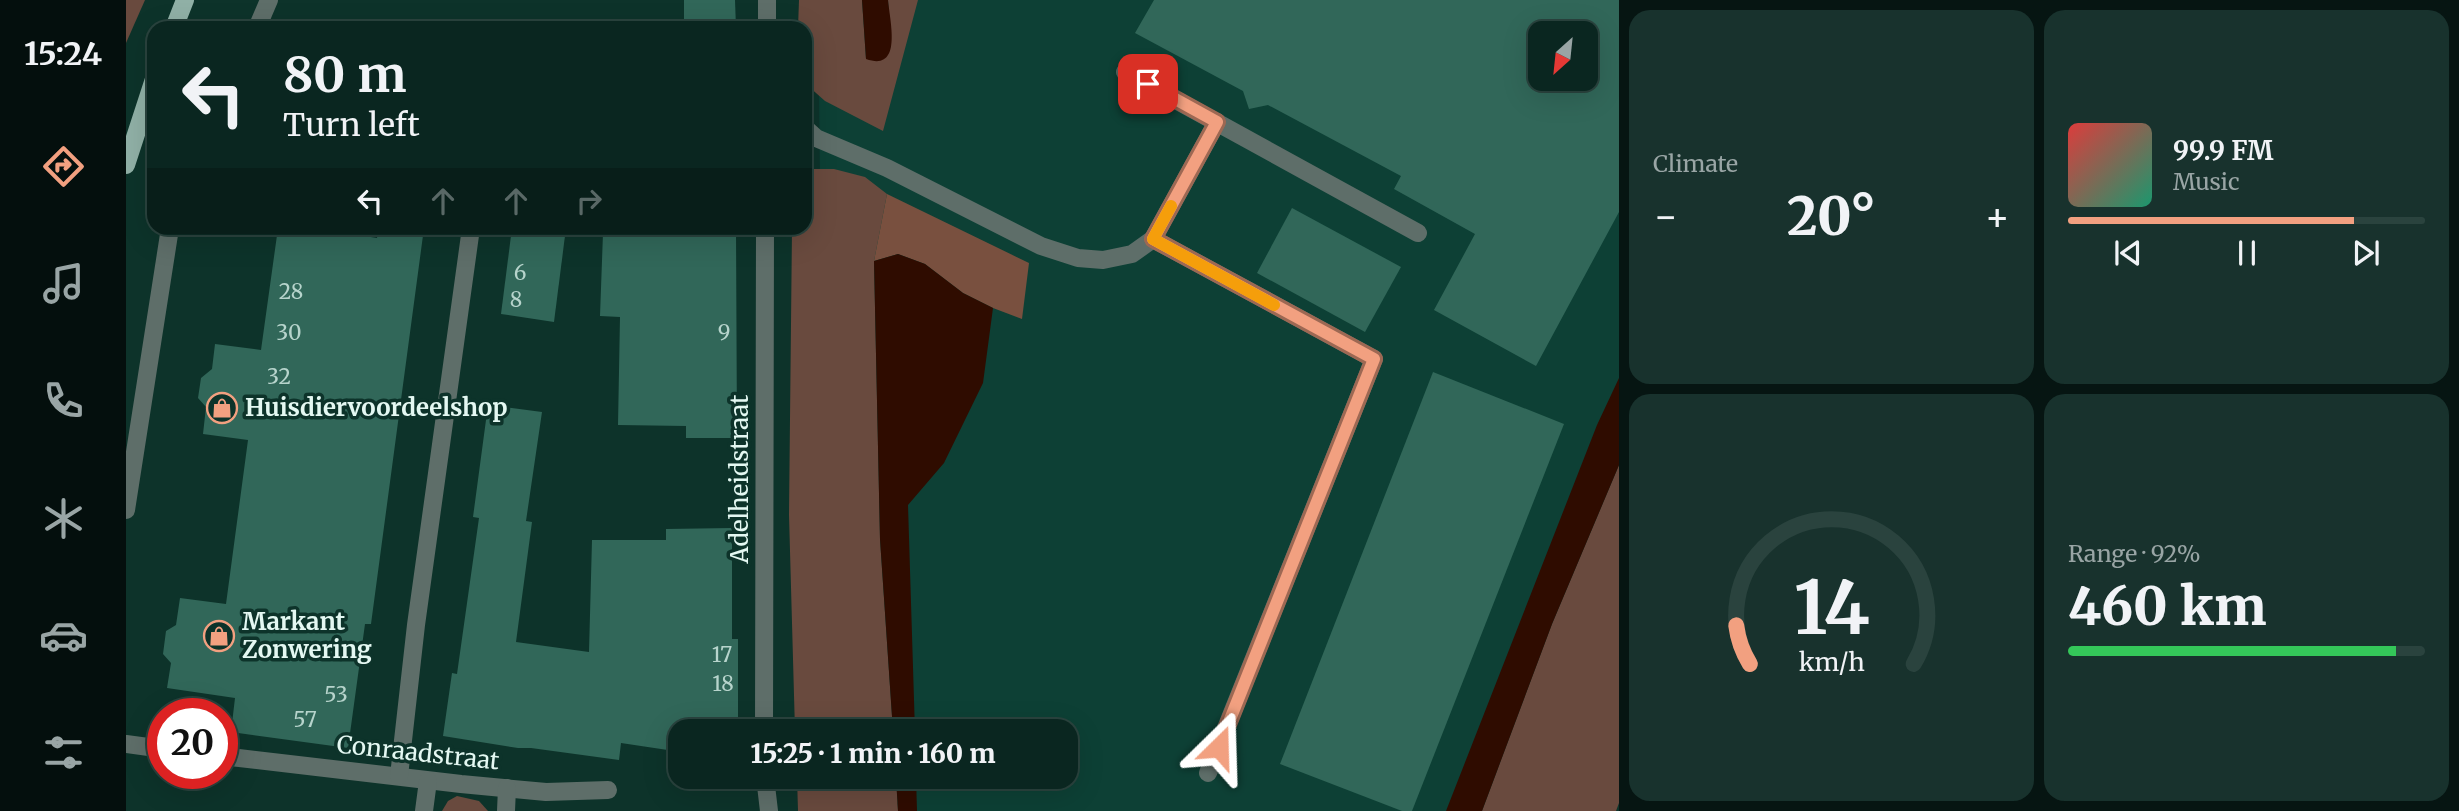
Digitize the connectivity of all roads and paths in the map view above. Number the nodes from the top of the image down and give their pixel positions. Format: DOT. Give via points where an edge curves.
graph roads {
  1 [pos="185,0"];
  2 [pos="268,0"];
  3 [pos="767,0"];
  4 [pos="177,21"];
  5 [pos="260,21"];
  6 [pos="767,21"];
  7 [pos="1125,72"];
  8 [pos="147,100"];
  9 [pos="1217,122"];
  10 [pos="812,134"];
  11 [pos="126,165"];
  12 [pos="1418,233"];
  13 [pos="169,235"];
  14 [pos="470,235"];
  15 [pos="765,235"];
  16 [pos="1153,239"];
  17 [pos="126,510"];
  18 [pos="764,719"];
  19 [pos="126,744"];
  20 [pos="147,747"];
  21 [pos="238,758"];
  22 [pos="1208,773"];
  23 [pos="399,776"];
  24 [pos="428,781"];
  25 [pos="507,788"];
  26 [pos="766,789"];
  27 [pos="608,790"];
  28 [pos="424,811"];
  29 [pos="506,811"];
  30 [pos="768,811"];
  1 -- 4 [label="main road"];
  2 -- 5 [label="street"];
  3 -- 6 [label="street"];
  7 -- 9 [label="street"];
  8 -- 11 [label="main road"];
  9 -- 12 [label="street"];
  9 -- 16 [label="street"];
  10 -- 16 [label="street" via="1041,246 1078,258 1103,260 1132,254"];
  13 -- 17 [label="street"];
  14 -- 23 [label="street"];
  15 -- 18 [label="street, Adelheidstraat"];
  16 -- 22 [label="street" via="1374,359"];
  19 -- 20 [label="street"];
  21 -- 23 [label="street, Conraadstraat"];
  23 -- 24 [label="street, Conraadstraat"];
  24 -- 25 [label="street, Conraadstraat"];
  24 -- 28 [label="street"];
  25 -- 27 [label="street, Conraadstraat"];
  25 -- 29 [label="street"];
  26 -- 30 [label="street"];
}
